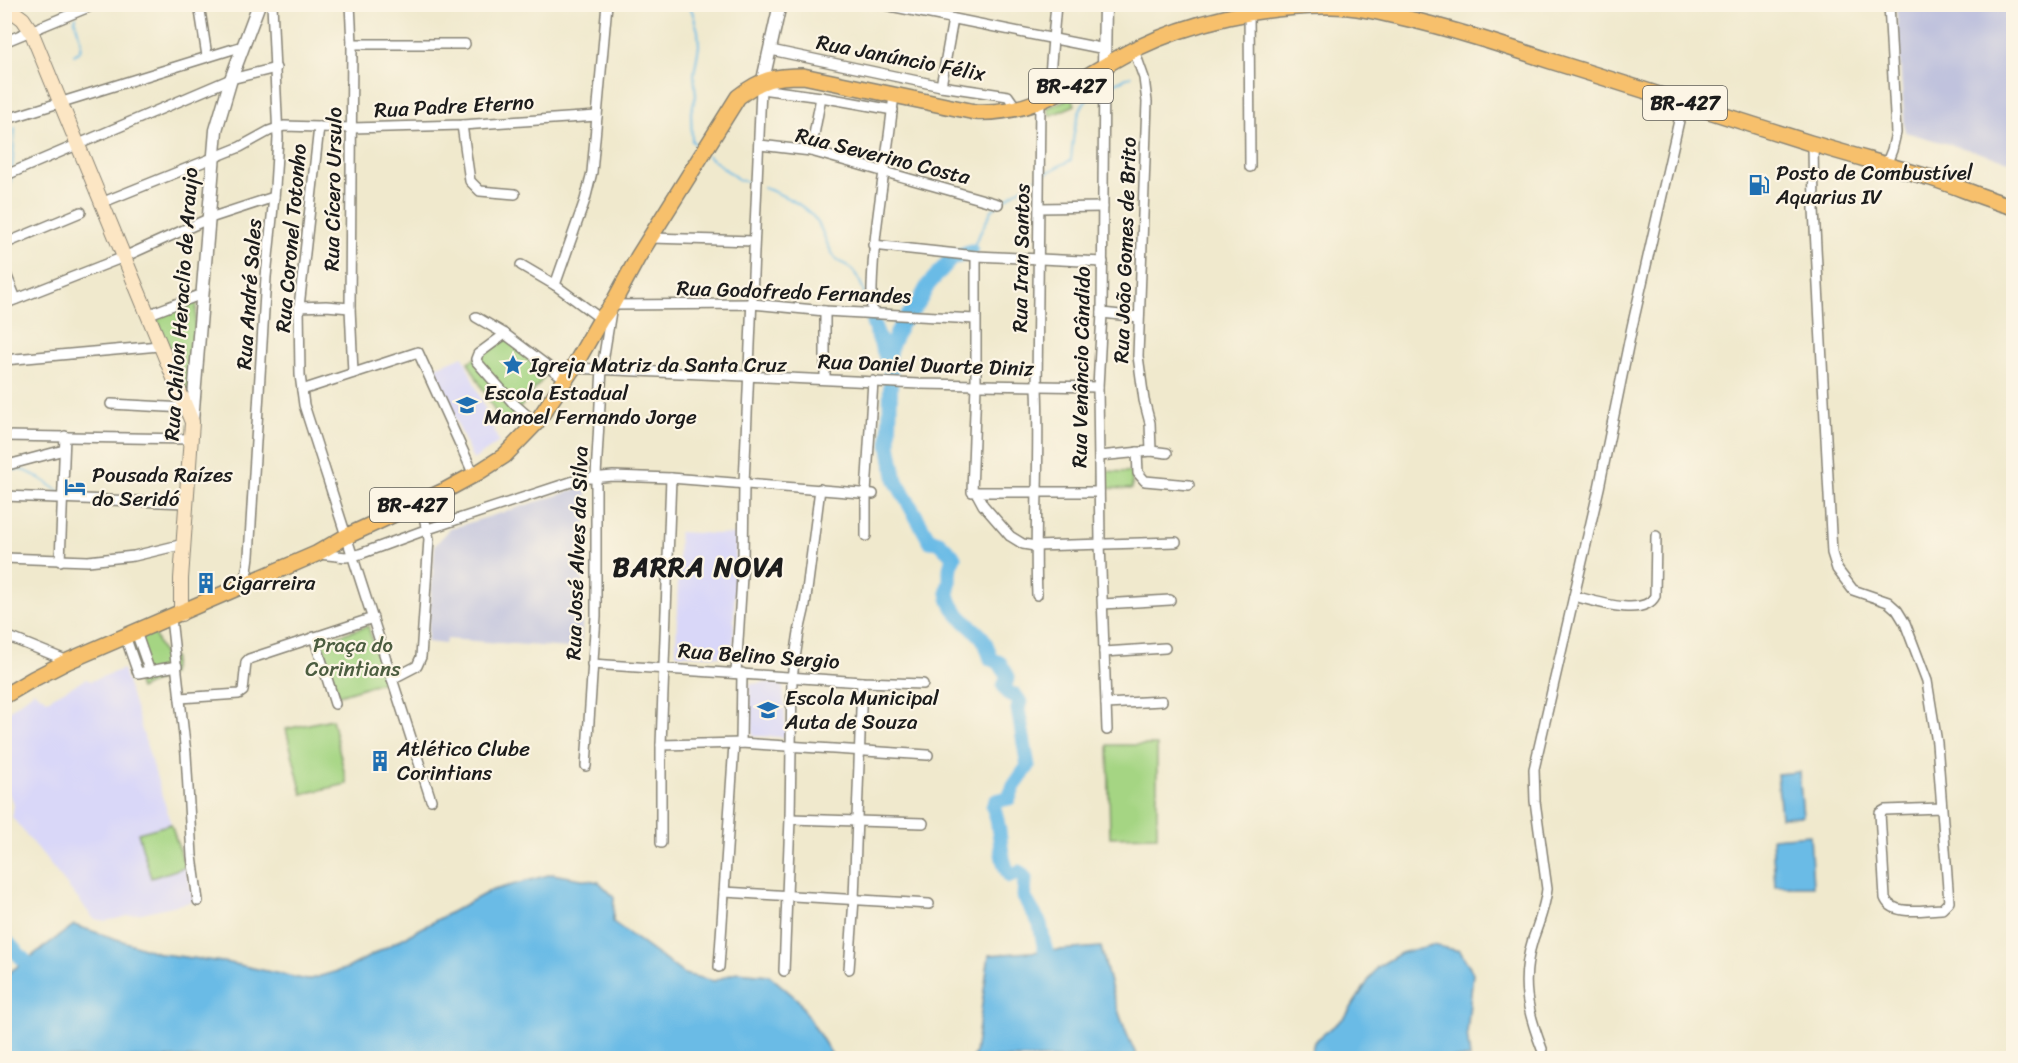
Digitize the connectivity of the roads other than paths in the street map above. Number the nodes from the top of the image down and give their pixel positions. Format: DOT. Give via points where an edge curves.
graph roads {
  1 [pos="4,4"];
  2 [pos="96,4"];
  3 [pos="199,4"];
  4 [pos="259,4"];
  5 [pos="272,4"];
  6 [pos="350,4"];
  7 [pos="607,4"];
  8 [pos="780,4"];
  9 [pos="880,4"];
  10 [pos="1056,4"];
  11 [pos="1105,4"];
  12 [pos="1889,4"];
  13 [pos="1250,9"];
  14 [pos="953,19"];
  15 [pos="31,31"];
  16 [pos="1053,39"];
  17 [pos="4,42"];
  18 [pos="352,44"];
  19 [pos="465,44"];
  20 [pos="243,46"];
  21 [pos="1104,49"];
  22 [pos="771,50"];
  23 [pos="1134,50"];
  24 [pos="207,56"];
  25 [pos="1104,67"];
  26 [pos="276,68"];
  27 [pos="231,79"];
  28 [pos="762,84"];
  29 [pos="940,86"];
  30 [pos="894,94"];
  31 [pos="821,97"];
  32 [pos="1044,99"];
  33 [pos="59,103"];
  34 [pos="1683,103"];
  35 [pos="1017,109"];
  36 [pos="893,110"];
  37 [pos="597,116"];
  38 [pos="4,120"];
  39 [pos="462,125"];
  40 [pos="319,127"];
  41 [pos="278,128"];
  42 [pos="352,128"];
  43 [pos="1813,144"];
  44 [pos="77,145"];
  45 [pos="759,145"];
  46 [pos="811,151"];
  47 [pos="213,158"];
  48 [pos="1887,165"];
  49 [pos="1250,167"];
  50 [pos="884,171"];
  51 [pos="4,176"];
  52 [pos="515,194"];
  53 [pos="274,197"];
  54 [pos="101,203"];
  55 [pos="998,204"];
  56 [pos="1103,207"];
  57 [pos="2013,207"];
  58 [pos="1040,208"];
  59 [pos="81,212"];
  60 [pos="210,218"];
  61 [pos="651,238"];
  62 [pos="754,241"];
  63 [pos="4,244"];
  64 [pos="873,245"];
  65 [pos="976,256"];
  66 [pos="124,257"];
  67 [pos="1039,259"];
  68 [pos="1103,262"];
  69 [pos="521,265"];
  70 [pos="4,269"];
  71 [pos="555,285"];
  72 [pos="202,294"];
  73 [pos="16,299"];
  74 [pos="4,304"];
  75 [pos="752,304"];
  76 [pos="612,305"];
  77 [pos="300,307"];
  78 [pos="350,308"];
  79 [pos="825,311"];
  80 [pos="872,312"];
  81 [pos="1102,314"];
  82 [pos="147,315"];
  83 [pos="476,317"];
  84 [pos="1139,317"];
  85 [pos="601,319"];
  86 [pos="975,319"];
  87 [pos="505,334"];
  88 [pos="159,346"];
  89 [pos="4,360"];
  90 [pos="602,368"];
  91 [pos="353,373"];
  92 [pos="569,374"];
  93 [pos="749,375"];
  94 [pos="825,379"];
  95 [pos="873,381"];
  96 [pos="976,385"];
  97 [pos="1098,387"];
  98 [pos="1037,388"];
  99 [pos="302,390"];
  100 [pos="111,404"];
  101 [pos="185,408"];
  102 [pos="192,422"];
  103 [pos="536,423"];
  104 [pos="4,436"];
  105 [pos="65,436"];
  106 [pos="191,439"];
  107 [pos="64,450"];
  108 [pos="1137,452"];
  109 [pos="1151,452"];
  110 [pos="1167,453"];
  111 [pos="1099,456"];
  112 [pos="4,466"];
  113 [pos="474,475"];
  114 [pos="596,476"];
  115 [pos="671,478"];
  116 [pos="744,484"];
  117 [pos="1189,485"];
  118 [pos="820,489"];
  119 [pos="974,492"];
  120 [pos="1099,492"];
  121 [pos="1036,493"];
  122 [pos="869,494"];
  123 [pos="4,496"];
  124 [pos="63,498"];
  125 [pos="187,503"];
  126 [pos="417,504"];
  127 [pos="428,529"];
  128 [pos="347,536"];
  129 [pos="866,536"];
  130 [pos="1656,536"];
  131 [pos="1176,542"];
  132 [pos="1100,543"];
  133 [pos="184,544"];
  134 [pos="1035,546"];
  135 [pos="316,554"];
  136 [pos="353,556"];
  137 [pos="4,558"];
  138 [pos="60,561"];
  139 [pos="245,587"];
  140 [pos="1037,595"];
  141 [pos="1575,596"];
  142 [pos="1170,600"];
  143 [pos="1103,604"];
  144 [pos="176,616"];
  145 [pos="373,618"];
  146 [pos="131,634"];
  147 [pos="4,635"];
  148 [pos="314,637"];
  149 [pos="1165,648"];
  150 [pos="1104,652"];
  151 [pos="69,662"];
  152 [pos="592,664"];
  153 [pos="177,666"];
  154 [pos="664,667"];
  155 [pos="739,673"];
  156 [pos="792,677"];
  157 [pos="392,679"];
  158 [pos="862,682"];
  159 [pos="923,684"];
  160 [pos="4,696"];
  161 [pos="180,698"];
  162 [pos="1162,701"];
  163 [pos="335,704"];
  164 [pos="1106,704"];
  165 [pos="1107,730"];
  166 [pos="737,744"];
  167 [pos="662,746"];
  168 [pos="791,746"];
  169 [pos="859,750"];
  170 [pos="928,754"];
  171 [pos="586,766"];
  172 [pos="431,800"];
  173 [pos="1941,808"];
  174 [pos="790,819"];
  175 [pos="856,821"];
  176 [pos="923,823"];
  177 [pos="661,843"];
  178 [pos="724,892"];
  179 [pos="788,896"];
  180 [pos="854,899"];
  181 [pos="198,901"];
  182 [pos="929,904"];
  183 [pos="719,967"];
  184 [pos="849,969"];
  185 [pos="784,971"];
  186 [pos="1542,1049"];
  1 -- 15 [label="main road"];
  2 -- 15 [label="street"];
  3 -- 24 [label="street"];
  4 -- 20 [label="street, Rua Chilon Heraclio de Araujo"];
  5 -- 26 [label="street, Rua André Sales"];
  6 -- 18 [label="street, Rua Cícero Ursulo"];
  7 -- 37 [label="street"];
  8 -- 22 [label="street"];
  9 -- 14 [label="street"];
  10 -- 16 [label="street, Rua Iran Santos"];
  11 -- 21 [label="street, Rua Venâncio Cândido"];
  12 -- 48 [label="street" via="1896,133"];
  13 -- 23 [label="main road, BR-427"];
  13 -- 34 [label="main road, BR-427" via="1326,6 1428,23"];
  13 -- 49 [label="street"];
  14 -- 16 [label="street"];
  14 -- 29 [label="street"];
  15 -- 17 [label="street"];
  15 -- 33 [label="main road"];
  16 -- 21 [label="street"];
  16 -- 32 [label="street, Rua Iran Santos"];
  18 -- 19 [label="street"];
  18 -- 42 [label="street, Rua Cícero Ursulo"];
  20 -- 24 [label="street"];
  20 -- 27 [label="street, Rua Chilon Heraclio de Araujo"];
  21 -- 25 [label="street, Rua Venâncio Cândido"];
  22 -- 28 [label="street"];
  22 -- 29 [label="street, Rua Janúncio Félix"];
  23 -- 25 [label="main road, BR-427"];
  23 -- 84 [label="street, Rua João Gomes de Brito" via="1147,102"];
  24 -- 33 [label="street"];
  25 -- 32 [label="main road, BR-427"];
  25 -- 56 [label="street, Rua Venâncio Cândido"];
  26 -- 27 [label="street"];
  26 -- 41 [label="street, Rua André Sales"];
  27 -- 44 [label="street"];
  27 -- 47 [label="street, Rua Chilon Heraclio de Araujo" via="216,130"];
  28 -- 30 [label="main road, BR-427" via="780,76 803,76"];
  28 -- 31 [label="street"];
  28 -- 45 [label="street"];
  28 -- 61 [label="main road, BR-427" via="738,97"];
  29 -- 35 [label="street, Rua Janúncio Félix" via="1008,96"];
  30 -- 35 [label="main road, BR-427" via="975,112"];
  30 -- 36 [label="street"];
  31 -- 36 [label="street"];
  31 -- 46 [label="street"];
  32 -- 35 [label="main road, BR-427"];
  32 -- 58 [label="street, Rua Iran Santos"];
  33 -- 38 [label="street"];
  33 -- 44 [label="main road"];
  34 -- 43 [label="main road, BR-427"];
  34 -- 141 [label="street"];
  36 -- 50 [label="street"];
  37 -- 39 [label="street, Rua Padre Eterno"];
  37 -- 71 [label="street" via="589,188"];
  39 -- 42 [label="street, Rua Padre Eterno"];
  39 -- 52 [label="street" via="470,181 480,191"];
  40 -- 41 [label="street, Rua Padre Eterno"];
  40 -- 42 [label="street, Rua Padre Eterno"];
  40 -- 77 [label="street, Rua Coronel Totonho"];
  41 -- 47 [label="street"];
  41 -- 53 [label="street, Rua André Sales"];
  42 -- 78 [label="street, Rua Cícero Ursulo"];
  43 -- 48 [label="main road, BR-427"];
  43 -- 173 [label="street" via="1832,553 1837,569 1852,590 1888,602 1905,623 1927,681 1937,743"];
  44 -- 51 [label="street"];
  44 -- 54 [label="main road"];
  45 -- 46 [label="street, Rua Severino Costa"];
  45 -- 62 [label="street"];
  46 -- 50 [label="street, Rua Severino Costa"];
  47 -- 54 [label="street"];
  47 -- 60 [label="street, Rua Chilon Heraclio de Araujo"];
  48 -- 57 [label="main road, BR-427"];
  50 -- 55 [label="street, Rua Severino Costa"];
  50 -- 64 [label="street"];
  53 -- 60 [label="street"];
  53 -- 139 [label="street, Rua André Sales"];
  54 -- 66 [label="main road"];
  56 -- 58 [label="street"];
  56 -- 68 [label="street, Rua Venâncio Cândido"];
  58 -- 67 [label="street, Rua Iran Santos"];
  59 -- 63 [label="street"];
  60 -- 66 [label="street"];
  60 -- 72 [label="street, Rua Chilon Heraclio de Araujo"];
  61 -- 62 [label="street"];
  61 -- 76 [label="main road, BR-427"];
  62 -- 75 [label="street"];
  64 -- 65 [label="street"];
  64 -- 80 [label="street"];
  65 -- 67 [label="street"];
  65 -- 86 [label="street"];
  66 -- 73 [label="street"];
  66 -- 82 [label="main road"];
  67 -- 68 [label="street"];
  67 -- 98 [label="street, Rua Iran Santos"];
  68 -- 81 [label="street, Rua Venâncio Cândido"];
  69 -- 71 [label="street"];
  70 -- 73 [label="street"];
  71 -- 85 [label="street"];
  72 -- 82 [label="street"];
  72 -- 102 [label="street, Rua Chilon Heraclio de Araujo"];
  73 -- 74 [label="street"];
  75 -- 76 [label="street, Rua Godofredo Fernandes"];
  75 -- 79 [label="street, Rua Godofredo Fernandes"];
  75 -- 93 [label="street"];
  76 -- 85 [label="main road, BR-427"];
  76 -- 90 [label="street, Rua José Alves da Silva"];
  77 -- 78 [label="street"];
  77 -- 99 [label="street, Rua Coronel Totonho"];
  78 -- 91 [label="street, Rua Cícero Ursulo"];
  79 -- 80 [label="street, Rua Godofredo Fernandes"];
  79 -- 94 [label="street"];
  80 -- 86 [label="street, Rua Godofredo Fernandes"];
  81 -- 84 [label="street"];
  81 -- 97 [label="street, Rua Venâncio Cândido"];
  82 -- 88 [label="main road"];
  83 -- 87 [label="street"];
  84 -- 109 [label="street, Rua João Gomes de Brito" via="1139,372 1150,423"];
  85 -- 92 [label="main road, BR-427"];
  86 -- 96 [label="street"];
  87 -- 92 [label="street"];
  87 -- 103 [label="street" via="478,354 477,362"];
  88 -- 89 [label="street"];
  88 -- 101 [label="main road"];
  90 -- 92 [label="street, Rua Daniel Duarte Diniz"];
  90 -- 93 [label="street, Rua Daniel Duarte Diniz"];
  90 -- 114 [label="street, Rua José Alves da Silva"];
  91 -- 99 [label="street"];
  91 -- 113 [label="street" via="418,352"];
  92 -- 103 [label="main road, BR-427"];
  93 -- 94 [label="street, Rua Daniel Duarte Diniz"];
  93 -- 116 [label="street"];
  94 -- 95 [label="street, Rua Daniel Duarte Diniz"];
  95 -- 96 [label="street, Rua Daniel Duarte Diniz"];
  95 -- 122 [label="street"];
  96 -- 98 [label="street, Rua Daniel Duarte Diniz"];
  96 -- 119 [label="street"];
  97 -- 98 [label="street, Rua Daniel Duarte Diniz"];
  97 -- 111 [label="street, Rua Venâncio Cândido"];
  98 -- 121 [label="street, Rua Iran Santos"];
  99 -- 128 [label="street, Rua Coronel Totonho"];
  100 -- 101 [label="street"];
  101 -- 102 [label="main road"];
  102 -- 106 [label="main road, Rua Chilon Heraclio de Araujo"];
  103 -- 113 [label="main road, BR-427" via="504,456"];
  104 -- 105 [label="street"];
  105 -- 106 [label="street"];
  105 -- 107 [label="street"];
  106 -- 125 [label="main road, Rua Chilon Heraclio de Araujo"];
  107 -- 112 [label="street"];
  107 -- 124 [label="street"];
  108 -- 109 [label="street"];
  108 -- 111 [label="street"];
  108 -- 117 [label="street" via="1137,468 1143,480"];
  109 -- 110 [label="street"];
  111 -- 120 [label="street, Rua Venâncio Cândido"];
  113 -- 126 [label="main road, BR-427"];
  114 -- 115 [label="street"];
  114 -- 127 [label="street"];
  114 -- 152 [label="street, Rua José Alves da Silva"];
  115 -- 116 [label="street"];
  115 -- 154 [label="street"];
  116 -- 118 [label="street"];
  116 -- 155 [label="street"];
  118 -- 122 [label="street"];
  118 -- 156 [label="street"];
  119 -- 121 [label="street"];
  119 -- 134 [label="street" via="1010,536"];
  120 -- 121 [label="street"];
  120 -- 132 [label="street, Rua Venâncio Cândido"];
  121 -- 134 [label="street, Rua Iran Santos"];
  122 -- 129 [label="street"];
  123 -- 124 [label="street"];
  124 -- 125 [label="street"];
  124 -- 138 [label="street"];
  125 -- 133 [label="main road, Rua Chilon Heraclio de Araujo"];
  126 -- 127 [label="street"];
  126 -- 128 [label="main road, BR-427"];
  127 -- 136 [label="street"];
  127 -- 157 [label="street" via="421,657 417,666"];
  128 -- 135 [label="main road, BR-427"];
  128 -- 136 [label="street, Rua Coronel Totonho"];
  130 -- 141 [label="street" via="1655,596 1651,602 1632,607"];
  131 -- 132 [label="street"];
  132 -- 134 [label="street"];
  132 -- 143 [label="street, Rua Venâncio Cândido"];
  133 -- 138 [label="street" via="111,559"];
  133 -- 144 [label="main road, Rua Chilon Heraclio de Araujo"];
  134 -- 140 [label="street, Rua Iran Santos"];
  135 -- 136 [label="street"];
  135 -- 139 [label="main road, BR-427"];
  136 -- 145 [label="street, Rua Coronel Totonho"];
  137 -- 138 [label="street"];
  139 -- 144 [label="main road, BR-427"];
  141 -- 186 [label="street" via="1534,769 1547,889 1529,955 1526,997"];
  142 -- 143 [label="street"];
  143 -- 150 [label="street, Rua Venâncio Cândido"];
  144 -- 146 [label="main road, BR-427"];
  144 -- 153 [label="street"];
  145 -- 148 [label="street"];
  145 -- 157 [label="street, Rua Coronel Totonho"];
  146 -- 151 [label="main road, BR-427"];
  146 -- 153 [label="street" via="136,671 140,674"];
  147 -- 151 [label="street"];
  148 -- 161 [label="street" via="247,660 239,694"];
  148 -- 163 [label="street"];
  149 -- 150 [label="street"];
  150 -- 164 [label="street, Rua Venâncio Cândido"];
  151 -- 160 [label="main road, BR-427"];
  152 -- 154 [label="street, Rua Belino Sergio"];
  152 -- 171 [label="street, Rua José Alves da Silva"];
  153 -- 161 [label="street"];
  154 -- 155 [label="street, Rua Belino Sergio"];
  154 -- 167 [label="street"];
  155 -- 156 [label="street, Rua Belino Sergio"];
  155 -- 166 [label="street"];
  156 -- 158 [label="street, Rua Belino Sergio"];
  156 -- 168 [label="street"];
  157 -- 172 [label="street, Rua Coronel Totonho"];
  158 -- 159 [label="street, Rua Belino Sergio"];
  158 -- 169 [label="street"];
  161 -- 181 [label="street"];
  162 -- 164 [label="street"];
  164 -- 165 [label="street, Rua Venâncio Cândido"];
  166 -- 167 [label="street"];
  166 -- 168 [label="street"];
  166 -- 178 [label="street"];
  167 -- 177 [label="street"];
  168 -- 169 [label="street"];
  168 -- 174 [label="street"];
  169 -- 170 [label="street"];
  169 -- 175 [label="street"];
  173 -- 173 [label="street" via="1949,902 1942,909 1894,908 1885,898 1880,813"];
  174 -- 175 [label="street"];
  174 -- 179 [label="street"];
  175 -- 176 [label="street"];
  175 -- 180 [label="street"];
  178 -- 179 [label="street"];
  178 -- 183 [label="street"];
  179 -- 180 [label="street"];
  179 -- 185 [label="street"];
  180 -- 182 [label="street"];
  180 -- 184 [label="street"];
}
